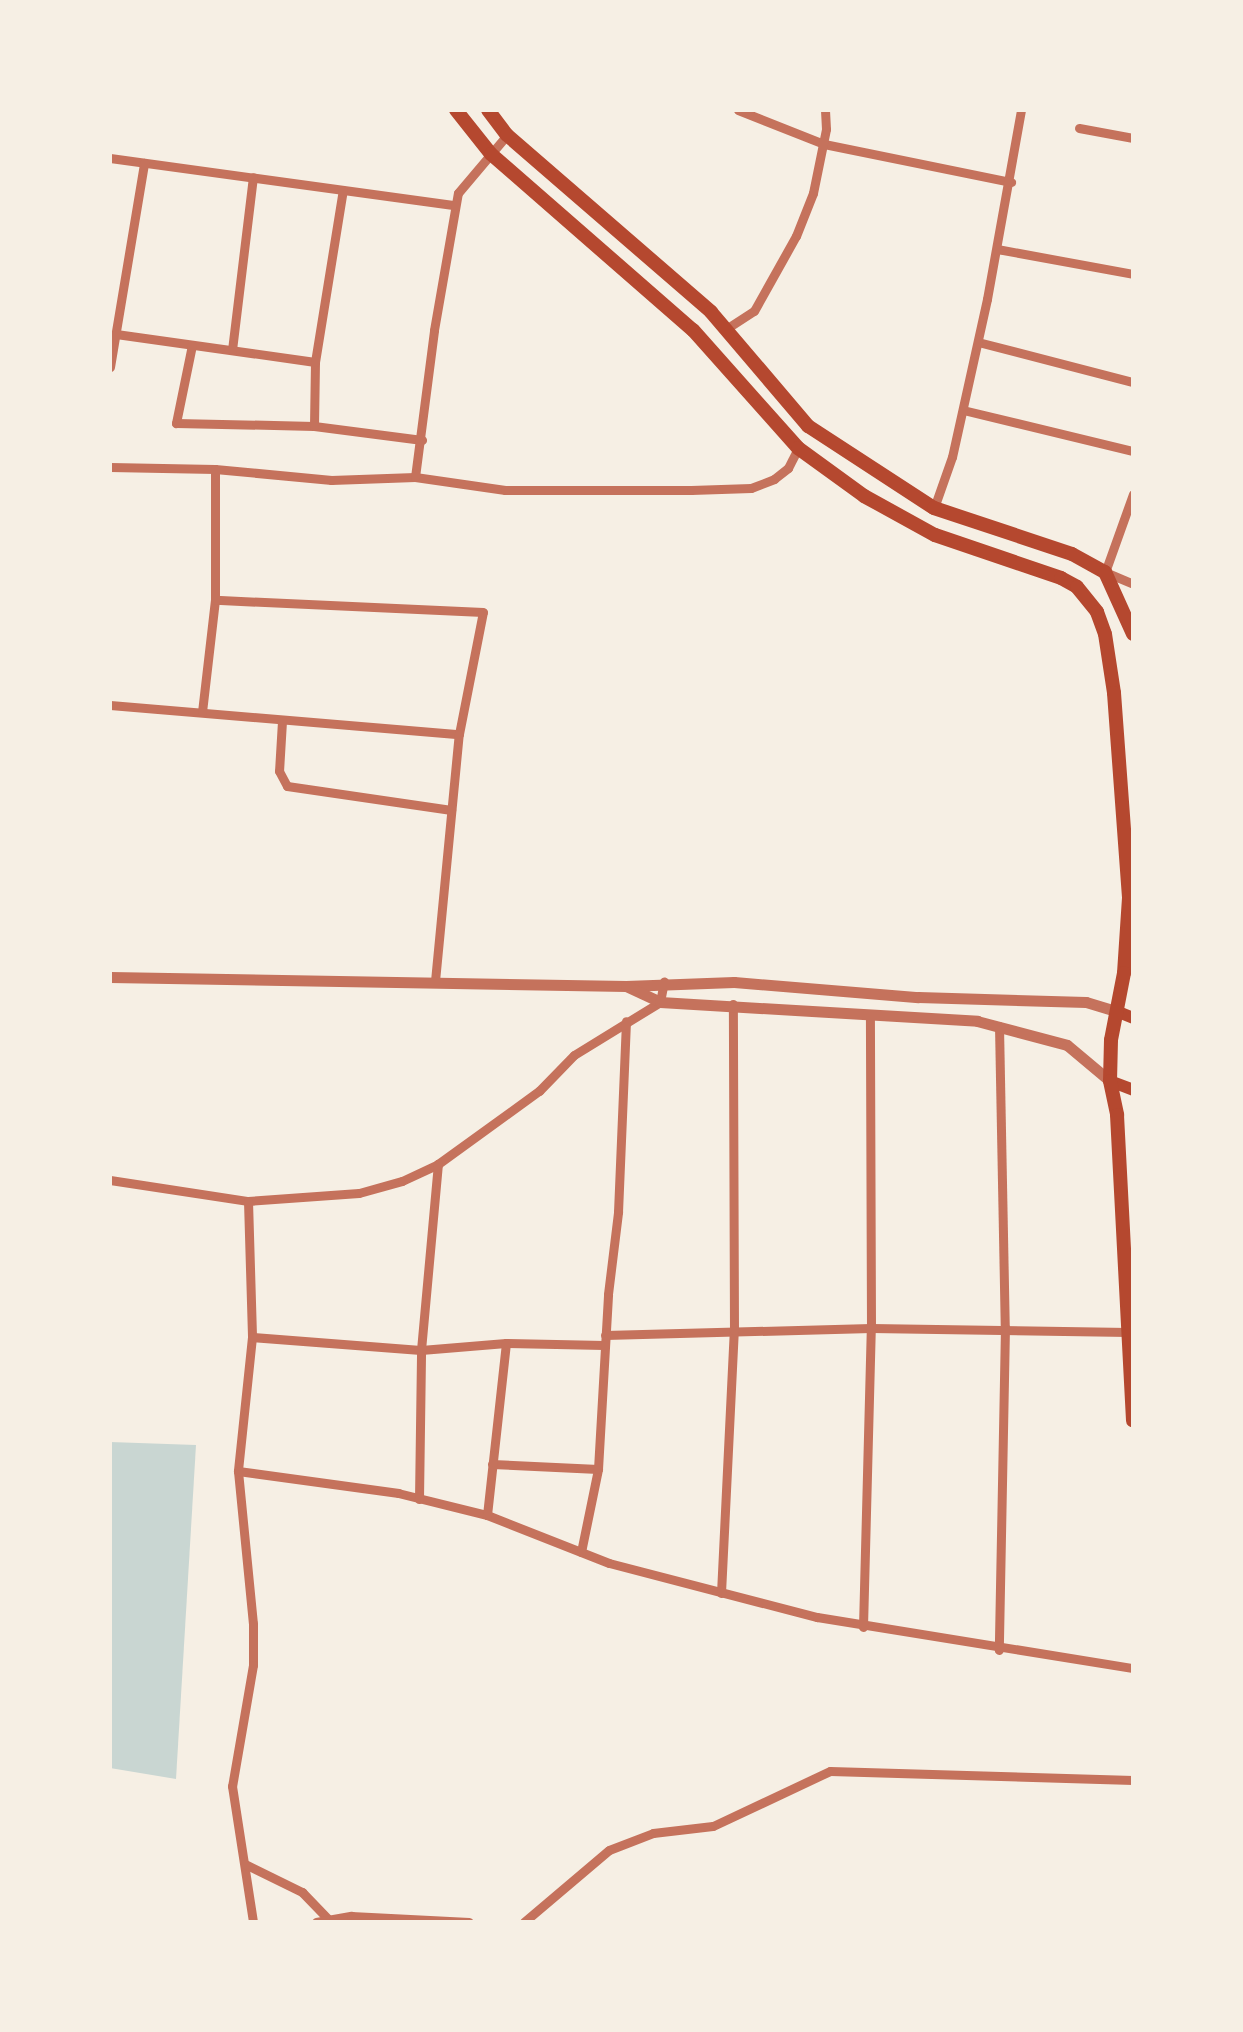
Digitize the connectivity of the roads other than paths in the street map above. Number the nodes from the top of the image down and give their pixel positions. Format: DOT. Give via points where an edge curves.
graph roads {
  1 [pos="456,110"];
  2 [pos="488,110"];
  3 [pos="738,110"];
  4 [pos="825,110"];
  5 [pos="1022,110"];
  6 [pos="1079,128"];
  7 [pos="507,136"];
  8 [pos="1133,138"];
  9 [pos="824,144"];
  10 [pos="491,154"];
  11 [pos="110,158"];
  12 [pos="144,162"];
  13 [pos="252,177"];
  14 [pos="1011,182"];
  15 [pos="343,190"];
  16 [pos="455,206"];
  17 [pos="997,249"];
  18 [pos="1133,274"];
  19 [pos="115,309"];
  20 [pos="726,329"];
  21 [pos="116,334"];
  22 [pos="978,342"];
  23 [pos="192,344"];
  24 [pos="232,350"];
  25 [pos="315,362"];
  26 [pos="110,367"];
  27 [pos="1133,382"];
  28 [pos="963,410"];
  29 [pos="314,426"];
  30 [pos="422,440"];
  31 [pos="798,448"];
  32 [pos="1133,451"];
  33 [pos="110,467"];
  34 [pos="214,468"];
  35 [pos="415,478"];
  36 [pos="1133,494"];
  37 [pos="934,508"];
  38 [pos="1106,572"];
  39 [pos="1133,584"];
  40 [pos="215,600"];
  41 [pos="1133,634"];
  42 [pos="110,705"];
  43 [pos="202,712"];
  44 [pos="282,721"];
  45 [pos="458,734"];
  46 [pos="451,810"];
  47 [pos="110,977"];
  48 [pos="664,981"];
  49 [pos="434,982"];
  50 [pos="626,986"];
  51 [pos="660,1002"];
  52 [pos="733,1004"];
  53 [pos="1116,1011"];
  54 [pos="870,1015"];
  55 [pos="1133,1018"];
  56 [pos="626,1021"];
  57 [pos="999,1026"];
  58 [pos="1110,1080"];
  59 [pos="1133,1090"];
  60 [pos="438,1164"];
  61 [pos="110,1180"];
  62 [pos="248,1201"];
  63 [pos="1006,1327"];
  64 [pos="871,1328"];
  65 [pos="734,1330"];
  66 [pos="1128,1332"];
  67 [pos="252,1337"];
  68 [pos="604,1340"];
  69 [pos="506,1343"];
  70 [pos="422,1350"];
  71 [pos="1133,1421"];
  72 [pos="492,1464"];
  73 [pos="598,1469"];
  74 [pos="238,1471"];
  75 [pos="420,1499"];
  76 [pos="487,1516"];
  77 [pos="581,1552"];
  78 [pos="722,1592"];
  79 [pos="863,1627"];
  80 [pos="999,1650"];
  81 [pos="1133,1668"];
  82 [pos="1133,1780"];
  83 [pos="245,1864"];
  84 [pos="328,1919"];
  85 [pos="253,1922"];
  86 [pos="316,1922"];
  87 [pos="470,1922"];
  88 [pos="524,1922"];
  1 -- 10 [label="main road"];
  2 -- 7 [label="main road"];
  3 -- 9 [label="street"];
  4 -- 9 [label="street"];
  5 -- 14 [label="street"];
  6 -- 8 [label="street"];
  7 -- 10 [label="street"];
  7 -- 20 [label="main road"];
  9 -- 14 [label="street"];
  9 -- 20 [label="street" via="796,236 754,311"];
  10 -- 16 [label="street"];
  10 -- 31 [label="main road" via="693,330"];
  11 -- 12 [label="street"];
  12 -- 13 [label="street"];
  12 -- 19 [label="street"];
  13 -- 15 [label="street"];
  13 -- 24 [label="street"];
  14 -- 17 [label="street"];
  15 -- 16 [label="street"];
  15 -- 25 [label="street"];
  16 -- 30 [label="street"];
  17 -- 18 [label="street"];
  17 -- 22 [label="street"];
  19 -- 21 [label="street"];
  20 -- 37 [label="main road" via="808,426"];
  21 -- 23 [label="street"];
  21 -- 26 [label="street"];
  22 -- 27 [label="street"];
  22 -- 28 [label="street"];
  23 -- 24 [label="street"];
  23 -- 29 [label="street" via="176,423"];
  24 -- 25 [label="street"];
  25 -- 29 [label="street"];
  28 -- 32 [label="street"];
  28 -- 37 [label="street"];
  29 -- 30 [label="street"];
  30 -- 35 [label="street"];
  31 -- 35 [label="street" via="788,468 750,488 560,492"];
  31 -- 53 [label="main road" via="864,496 935,535 1062,578 1097,612 1114,692 1129,898"];
  33 -- 34 [label="street"];
  34 -- 35 [label="street" via="331,480"];
  34 -- 40 [label="street"];
  36 -- 38 [label="street"];
  37 -- 38 [label="main road" via="1072,554"];
  38 -- 39 [label="street"];
  38 -- 41 [label="main road"];
  40 -- 43 [label="street"];
  40 -- 45 [label="street" via="483,612"];
  42 -- 43 [label="street"];
  43 -- 44 [label="street"];
  44 -- 45 [label="street"];
  44 -- 46 [label="street" via="279,771 287,786"];
  45 -- 46 [label="street"];
  46 -- 49 [label="street"];
  47 -- 49 [label="street"];
  48 -- 50 [label="street"];
  48 -- 51 [label="street"];
  48 -- 53 [label="street" via="1086,1002"];
  49 -- 50 [label="street"];
  50 -- 51 [label="street"];
  51 -- 52 [label="street"];
  51 -- 56 [label="street"];
  52 -- 54 [label="street"];
  52 -- 65 [label="street"];
  53 -- 55 [label="main road"];
  53 -- 58 [label="main road"];
  54 -- 57 [label="street"];
  54 -- 64 [label="street"];
  56 -- 60 [label="street"];
  56 -- 68 [label="street" via="618,1212"];
  57 -- 58 [label="street" via="1066,1045"];
  57 -- 63 [label="street"];
  58 -- 59 [label="main road"];
  58 -- 66 [label="main road"];
  60 -- 62 [label="street" via="359,1192"];
  60 -- 70 [label="street"];
  61 -- 62 [label="street"];
  62 -- 67 [label="street"];
  63 -- 64 [label="street"];
  63 -- 66 [label="street"];
  63 -- 80 [label="street"];
  64 -- 65 [label="street"];
  64 -- 79 [label="street"];
  65 -- 68 [label="street"];
  65 -- 78 [label="street"];
  66 -- 71 [label="main road"];
  67 -- 70 [label="street"];
  67 -- 74 [label="street"];
  68 -- 69 [label="street"];
  68 -- 73 [label="street"];
  69 -- 70 [label="street"];
  69 -- 72 [label="street"];
  70 -- 75 [label="street"];
  72 -- 73 [label="street"];
  72 -- 76 [label="street"];
  73 -- 77 [label="street"];
  74 -- 75 [label="street"];
  74 -- 83 [label="street" via="253,1624 253,1666 232,1786"];
  75 -- 76 [label="street"];
  76 -- 77 [label="street"];
  77 -- 78 [label="street"];
  78 -- 79 [label="street"];
  79 -- 80 [label="street"];
  80 -- 81 [label="street"];
  82 -- 88 [label="street" via="830,1771 712,1826 654,1834 609,1850"];
  83 -- 84 [label="street" via="302,1892"];
  83 -- 85 [label="street"];
  84 -- 86 [label="street"];
  84 -- 87 [label="street"];
}
